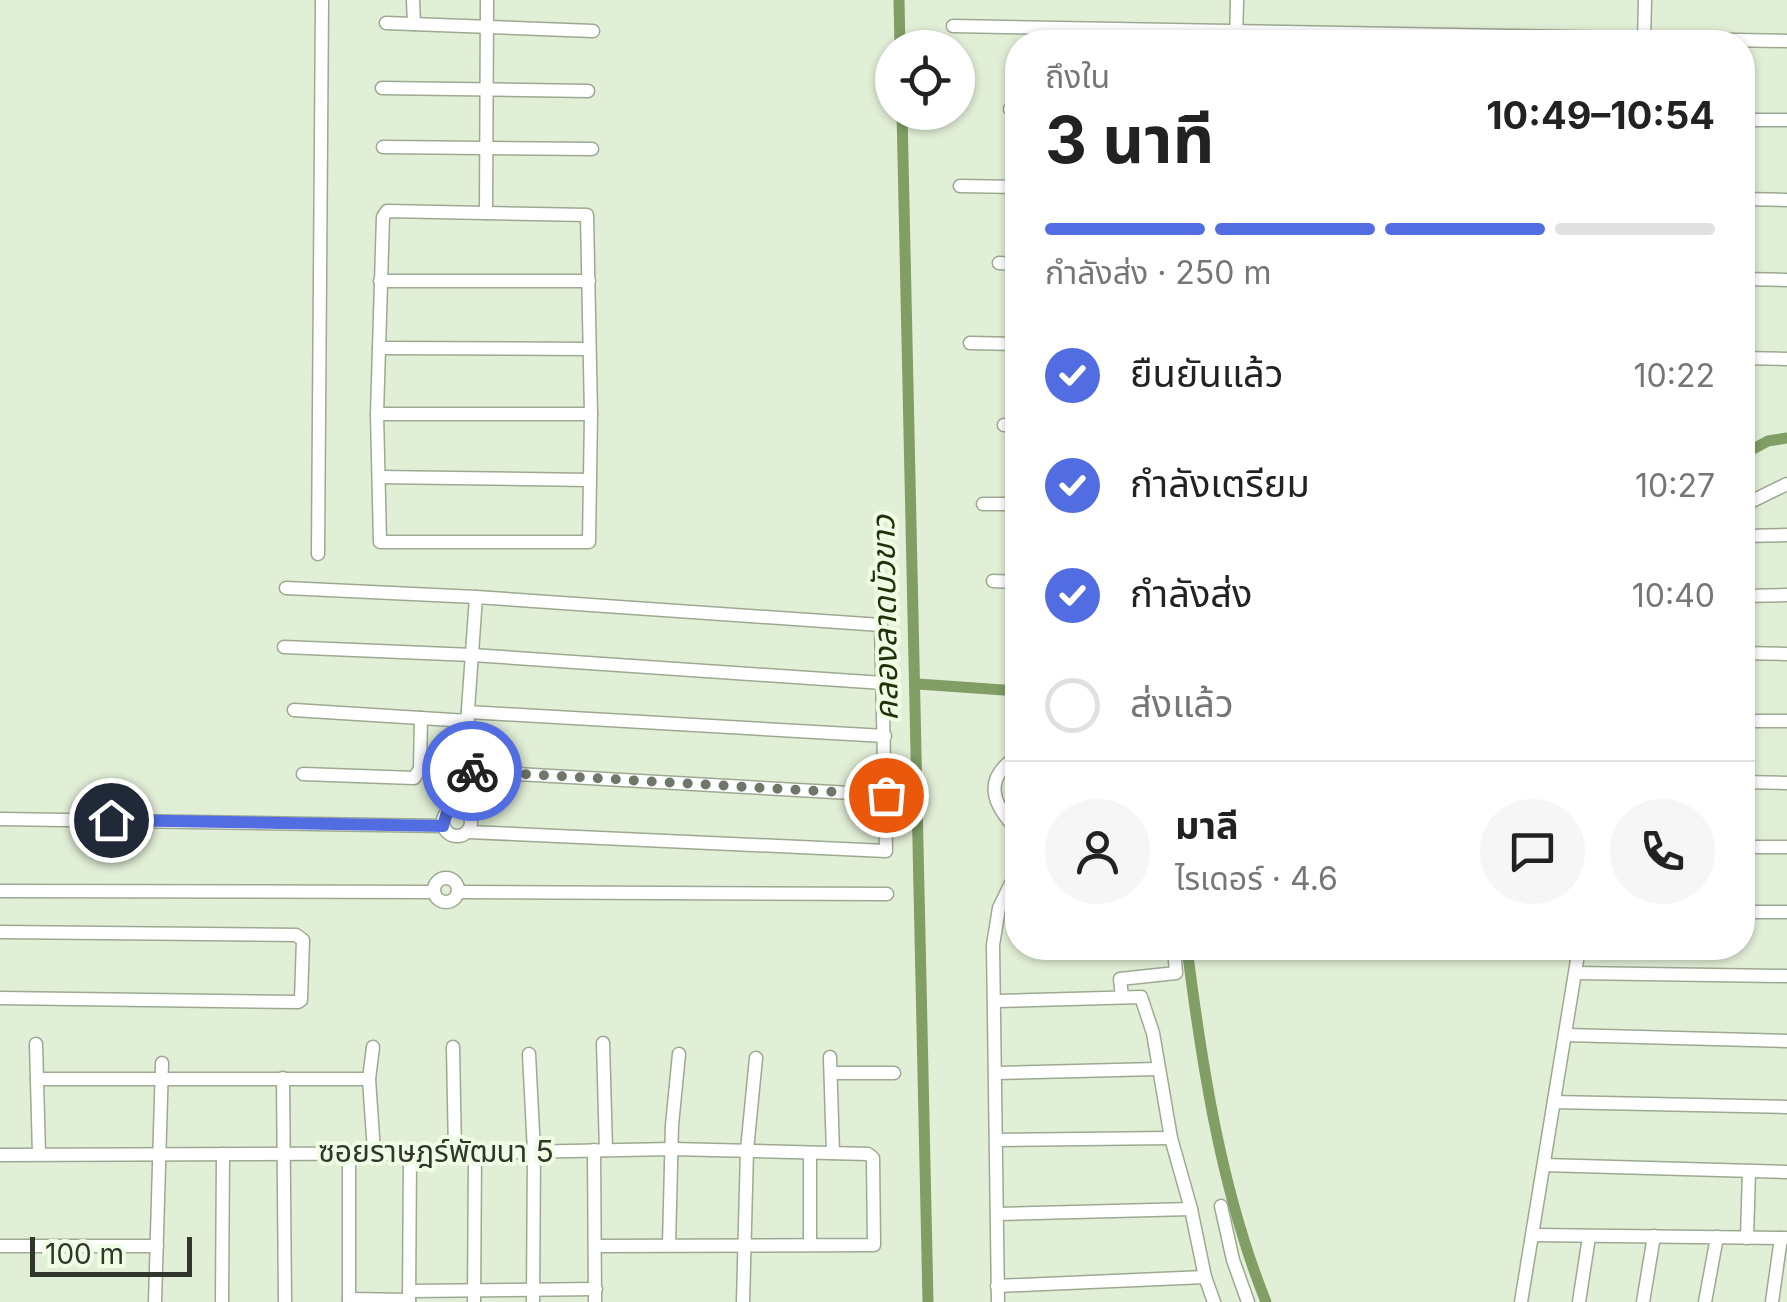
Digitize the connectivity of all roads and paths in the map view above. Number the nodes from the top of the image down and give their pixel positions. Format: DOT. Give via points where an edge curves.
graph roads {
  1 [pos="322,0"];
  2 [pos="413,0"];
  3 [pos="487,0"];
  4 [pos="1237,0"];
  5 [pos="1645,0"];
  6 [pos="386,22"];
  7 [pos="414,24"];
  8 [pos="953,26"];
  9 [pos="487,28"];
  10 [pos="1066,30"];
  11 [pos="1236,30"];
  12 [pos="1644,30"];
  13 [pos="593,31"];
  14 [pos="1755,41"];
  15 [pos="1787,41"];
  16 [pos="382,88"];
  17 [pos="485,90"];
  18 [pos="588,91"];
  19 [pos="1755,120"];
  20 [pos="1787,120"];
  21 [pos="383,147"];
  22 [pos="487,148"];
  23 [pos="592,149"];
  24 [pos="960,186"];
  25 [pos="1005,186"];
  26 [pos="1755,199"];
  27 [pos="1787,200"];
  28 [pos="486,213"];
  29 [pos="999,263"];
  30 [pos="1005,263"];
  31 [pos="1755,279"];
  32 [pos="1787,280"];
  33 [pos="380,281"];
  34 [pos="589,281"];
  35 [pos="970,343"];
  36 [pos="1005,344"];
  37 [pos="379,348"];
  38 [pos="589,349"];
  39 [pos="1755,358"];
  40 [pos="1787,359"];
  41 [pos="377,414"];
  42 [pos="591,414"];
  43 [pos="379,477"];
  44 [pos="589,480"];
  45 [pos="1787,484"];
  46 [pos="1755,500"];
  47 [pos="983,504"];
  48 [pos="1005,504"];
  49 [pos="1787,535"];
  50 [pos="1755,536"];
  51 [pos="318,554"];
  52 [pos="993,581"];
  53 [pos="1005,581"];
  54 [pos="286,588"];
  55 [pos="1787,595"];
  56 [pos="1755,596"];
  57 [pos="476,597"];
  58 [pos="284,647"];
  59 [pos="1755,653"];
  60 [pos="1787,654"];
  61 [pos="472,656"];
  62 [pos="883,683"];
  63 [pos="294,710"];
  64 [pos="468,716"];
  65 [pos="421,718"];
  66 [pos="1755,721"];
  67 [pos="1787,722"];
  68 [pos="885,736"];
  69 [pos="1005,764"];
  70 [pos="464,771"];
  71 [pos="303,774"];
  72 [pos="1755,782"];
  73 [pos="1787,783"];
  74 [pos="886,795"];
  75 [pos="462,808"];
  76 [pos="0,818"];
  77 [pos="1005,818"];
  78 [pos="443,826"];
  79 [pos="469,832"];
  80 [pos="1755,847"];
  81 [pos="1787,847"];
  82 [pos="0,892"];
  83 [pos="887,894"];
  84 [pos="1005,894"];
  85 [pos="1755,912"];
  86 [pos="1787,912"];
  87 [pos="0,932"];
  88 [pos="1175,960"];
  89 [pos="1578,960"];
  90 [pos="1576,972"];
  91 [pos="1787,976"];
  92 [pos="1122,997"];
  93 [pos="0,998"];
  94 [pos="996,1001"];
  95 [pos="1566,1035"];
  96 [pos="1787,1042"];
  97 [pos="603,1043"];
  98 [pos="36,1044"];
  99 [pos="453,1046"];
  100 [pos="373,1047"];
  101 [pos="529,1054"];
  102 [pos="679,1054"];
  103 [pos="830,1057"];
  104 [pos="756,1058"];
  105 [pos="162,1063"];
  106 [pos="1157,1069"];
  107 [pos="894,1072"];
  108 [pos="996,1072"];
  109 [pos="831,1073"];
  110 [pos="161,1078"];
  111 [pos="283,1078"];
  112 [pos="37,1079"];
  113 [pos="369,1079"];
  114 [pos="1554,1102"];
  115 [pos="1787,1107"];
  116 [pos="1171,1138"];
  117 [pos="997,1140"];
  118 [pos="672,1148"];
  119 [pos="600,1150"];
  120 [pos="747,1150"];
  121 [pos="349,1152"];
  122 [pos="374,1152"];
  123 [pos="454,1152"];
  124 [pos="534,1152"];
  125 [pos="162,1153"];
  126 [pos="285,1153"];
  127 [pos="410,1153"];
  128 [pos="475,1153"];
  129 [pos="833,1153"];
  130 [pos="39,1154"];
  131 [pos="223,1154"];
  132 [pos="810,1154"];
  133 [pos="0,1155"];
  134 [pos="1544,1166"];
  135 [pos="1749,1171"];
  136 [pos="1787,1172"];
  137 [pos="1221,1206"];
  138 [pos="1192,1209"];
  139 [pos="998,1214"];
  140 [pos="1534,1235"];
  141 [pos="1654,1236"];
  142 [pos="1589,1237"];
  143 [pos="1716,1237"];
  144 [pos="1747,1238"];
  145 [pos="1784,1238"];
  146 [pos="810,1244"];
  147 [pos="669,1245"];
  148 [pos="0,1246"];
  149 [pos="157,1246"];
  150 [pos="596,1246"];
  151 [pos="742,1246"];
  152 [pos="1205,1277"];
  153 [pos="997,1286"];
  154 [pos="474,1296"];
  155 [pos="533,1296"];
  156 [pos="596,1296"];
  157 [pos="409,1297"];
  158 [pos="349,1300"];
  159 [pos="156,1302"];
  160 [pos="222,1302"];
  161 [pos="285,1302"];
  162 [pos="743,1302"];
  163 [pos="998,1302"];
  164 [pos="1214,1302"];
  165 [pos="1248,1302"];
  166 [pos="1521,1302"];
  167 [pos="1579,1302"];
  168 [pos="1643,1302"];
  169 [pos="1705,1302"];
  170 [pos="1772,1302"];
  1 -- 51 [label="street"];
  2 -- 7 [label="street"];
  3 -- 9 [label="street"];
  4 -- 11 [label="street"];
  5 -- 12 [label="street"];
  6 -- 7 [label="street"];
  7 -- 9 [label="street"];
  8 -- 10 [label="street"];
  9 -- 13 [label="street"];
  9 -- 17 [label="street"];
  14 -- 15 [label="street"];
  16 -- 17 [label="street"];
  17 -- 18 [label="street"];
  17 -- 22 [label="street"];
  19 -- 20 [label="street"];
  21 -- 22 [label="street"];
  22 -- 23 [label="street"];
  22 -- 28 [label="street"];
  24 -- 25 [label="street"];
  26 -- 27 [label="street"];
  28 -- 33 [label="street" via="388,211"];
  28 -- 34 [label="street" via="587,215"];
  29 -- 30 [label="street"];
  31 -- 32 [label="street"];
  33 -- 34 [label="street"];
  33 -- 37 [label="street"];
  34 -- 38 [label="street"];
  35 -- 36 [label="street"];
  37 -- 38 [label="street"];
  37 -- 41 [label="street"];
  38 -- 42 [label="street"];
  39 -- 40 [label="street"];
  41 -- 42 [label="street"];
  41 -- 43 [label="street"];
  42 -- 44 [label="street"];
  43 -- 44 [label="street"];
  43 -- 44 [label="street" via="380,542 589,542"];
  45 -- 46 [label="street"];
  47 -- 48 [label="street"];
  49 -- 50 [label="street"];
  52 -- 53 [label="street"];
  54 -- 57 [label="street"];
  55 -- 56 [label="street"];
  57 -- 61 [label="street"];
  57 -- 62 [label="street" via="878,624"];
  58 -- 61 [label="street"];
  59 -- 60 [label="street"];
  61 -- 62 [label="street"];
  61 -- 64 [label="street"];
  62 -- 68 [label="street"];
  63 -- 65 [label="street"];
  64 -- 65 [label="street"];
  64 -- 68 [label="street"];
  64 -- 70 [label="street"];
  65 -- 71 [label="street" via="414,778"];
  66 -- 67 [label="street"];
  68 -- 74 [label="street"];
  69 -- 77 [label="street" via="994,799"];
  70 -- 74 [label="street"];
  70 -- 75 [label="street"];
  72 -- 73 [label="street"];
  74 -- 79 [label="street" via="886,851"];
  75 -- 78 [label="street" via="447,812"];
  75 -- 79 [label="street" via="472,823"];
  76 -- 78 [label="street"];
  78 -- 79 [label="street" via="456,837"];
  80 -- 81 [label="street"];
  82 -- 83 [label="street" via="434,892 449,878 458,892"];
  84 -- 94 [label="street" via="994,945"];
  85 -- 86 [label="street"];
  87 -- 93 [label="street" via="302,940 298,1002"];
  88 -- 92 [label="street" via="1176,972 1120,979"];
  89 -- 90 [label="street"];
  90 -- 91 [label="street"];
  90 -- 95 [label="street"];
  92 -- 94 [label="street"];
  92 -- 106 [label="street" via="1141,996"];
  94 -- 108 [label="street"];
  95 -- 96 [label="street"];
  95 -- 114 [label="street"];
  97 -- 119 [label="street"];
  98 -- 112 [label="street"];
  99 -- 123 [label="street"];
  100 -- 113 [label="street"];
  101 -- 124 [label="street"];
  102 -- 118 [label="street"];
  103 -- 109 [label="street"];
  104 -- 120 [label="street"];
  105 -- 110 [label="street"];
  106 -- 108 [label="street"];
  106 -- 116 [label="street"];
  107 -- 109 [label="street"];
  108 -- 117 [label="street"];
  109 -- 129 [label="street"];
  110 -- 111 [label="street"];
  110 -- 112 [label="street"];
  110 -- 125 [label="street"];
  111 -- 113 [label="street"];
  111 -- 126 [label="street"];
  112 -- 130 [label="street"];
  113 -- 122 [label="street"];
  114 -- 115 [label="street"];
  114 -- 134 [label="street"];
  116 -- 117 [label="street"];
  116 -- 138 [label="street"];
  117 -- 139 [label="street"];
  118 -- 119 [label="street, ซอยราษฎร์พัฒนา 5"];
  118 -- 120 [label="street, ซอยราษฎร์พัฒนา 5"];
  118 -- 147 [label="street"];
  119 -- 124 [label="street, ซอยราษฎร์พัฒนา 5"];
  119 -- 150 [label="street"];
  120 -- 132 [label="street, ซอยราษฎร์พัฒนา 5"];
  120 -- 151 [label="street"];
  121 -- 122 [label="street, ซอยราษฎร์พัฒนา 5"];
  121 -- 126 [label="street, ซอยราษฎร์พัฒนา 5"];
  121 -- 158 [label="street"];
  122 -- 127 [label="street, ซอยราษฎร์พัฒนา 5"];
  123 -- 127 [label="street, ซอยราษฎร์พัฒนา 5"];
  123 -- 128 [label="street, ซอยราษฎร์พัฒนา 5"];
  124 -- 128 [label="street, ซอยราษฎร์พัฒนา 5"];
  124 -- 155 [label="street"];
  125 -- 130 [label="street, ซอยราษฎร์พัฒนา 5"];
  125 -- 131 [label="street, ซอยราษฎร์พัฒนา 5"];
  125 -- 149 [label="street"];
  126 -- 131 [label="street, ซอยราษฎร์พัฒนา 5"];
  126 -- 161 [label="street"];
  127 -- 157 [label="street"];
  128 -- 154 [label="street"];
  129 -- 132 [label="street, ซอยราษฎร์พัฒนา 5"];
  129 -- 146 [label="street, ซอยราษฎร์พัฒนา 5" via="872,1155 876,1244"];
  130 -- 133 [label="street, ซอยราษฎร์พัฒนา 5"];
  131 -- 160 [label="street"];
  132 -- 146 [label="street"];
  134 -- 135 [label="street"];
  134 -- 140 [label="street"];
  135 -- 136 [label="street"];
  135 -- 144 [label="street"];
  137 -- 165 [label="street"];
  138 -- 139 [label="street"];
  138 -- 152 [label="street"];
  139 -- 153 [label="street"];
  140 -- 142 [label="street"];
  140 -- 166 [label="street"];
  141 -- 142 [label="street"];
  141 -- 143 [label="street"];
  141 -- 168 [label="street"];
  142 -- 167 [label="street"];
  143 -- 144 [label="street"];
  143 -- 169 [label="street"];
  144 -- 145 [label="street"];
  145 -- 170 [label="street"];
  146 -- 151 [label="street"];
  147 -- 150 [label="street"];
  147 -- 151 [label="street"];
  148 -- 149 [label="street"];
  149 -- 159 [label="street"];
  150 -- 156 [label="street"];
  151 -- 162 [label="street"];
  152 -- 153 [label="street"];
  152 -- 164 [label="street"];
  153 -- 163 [label="street"];
  154 -- 155 [label="street"];
  154 -- 157 [label="street"];
  155 -- 156 [label="street"];
  157 -- 158 [label="street"];
}
